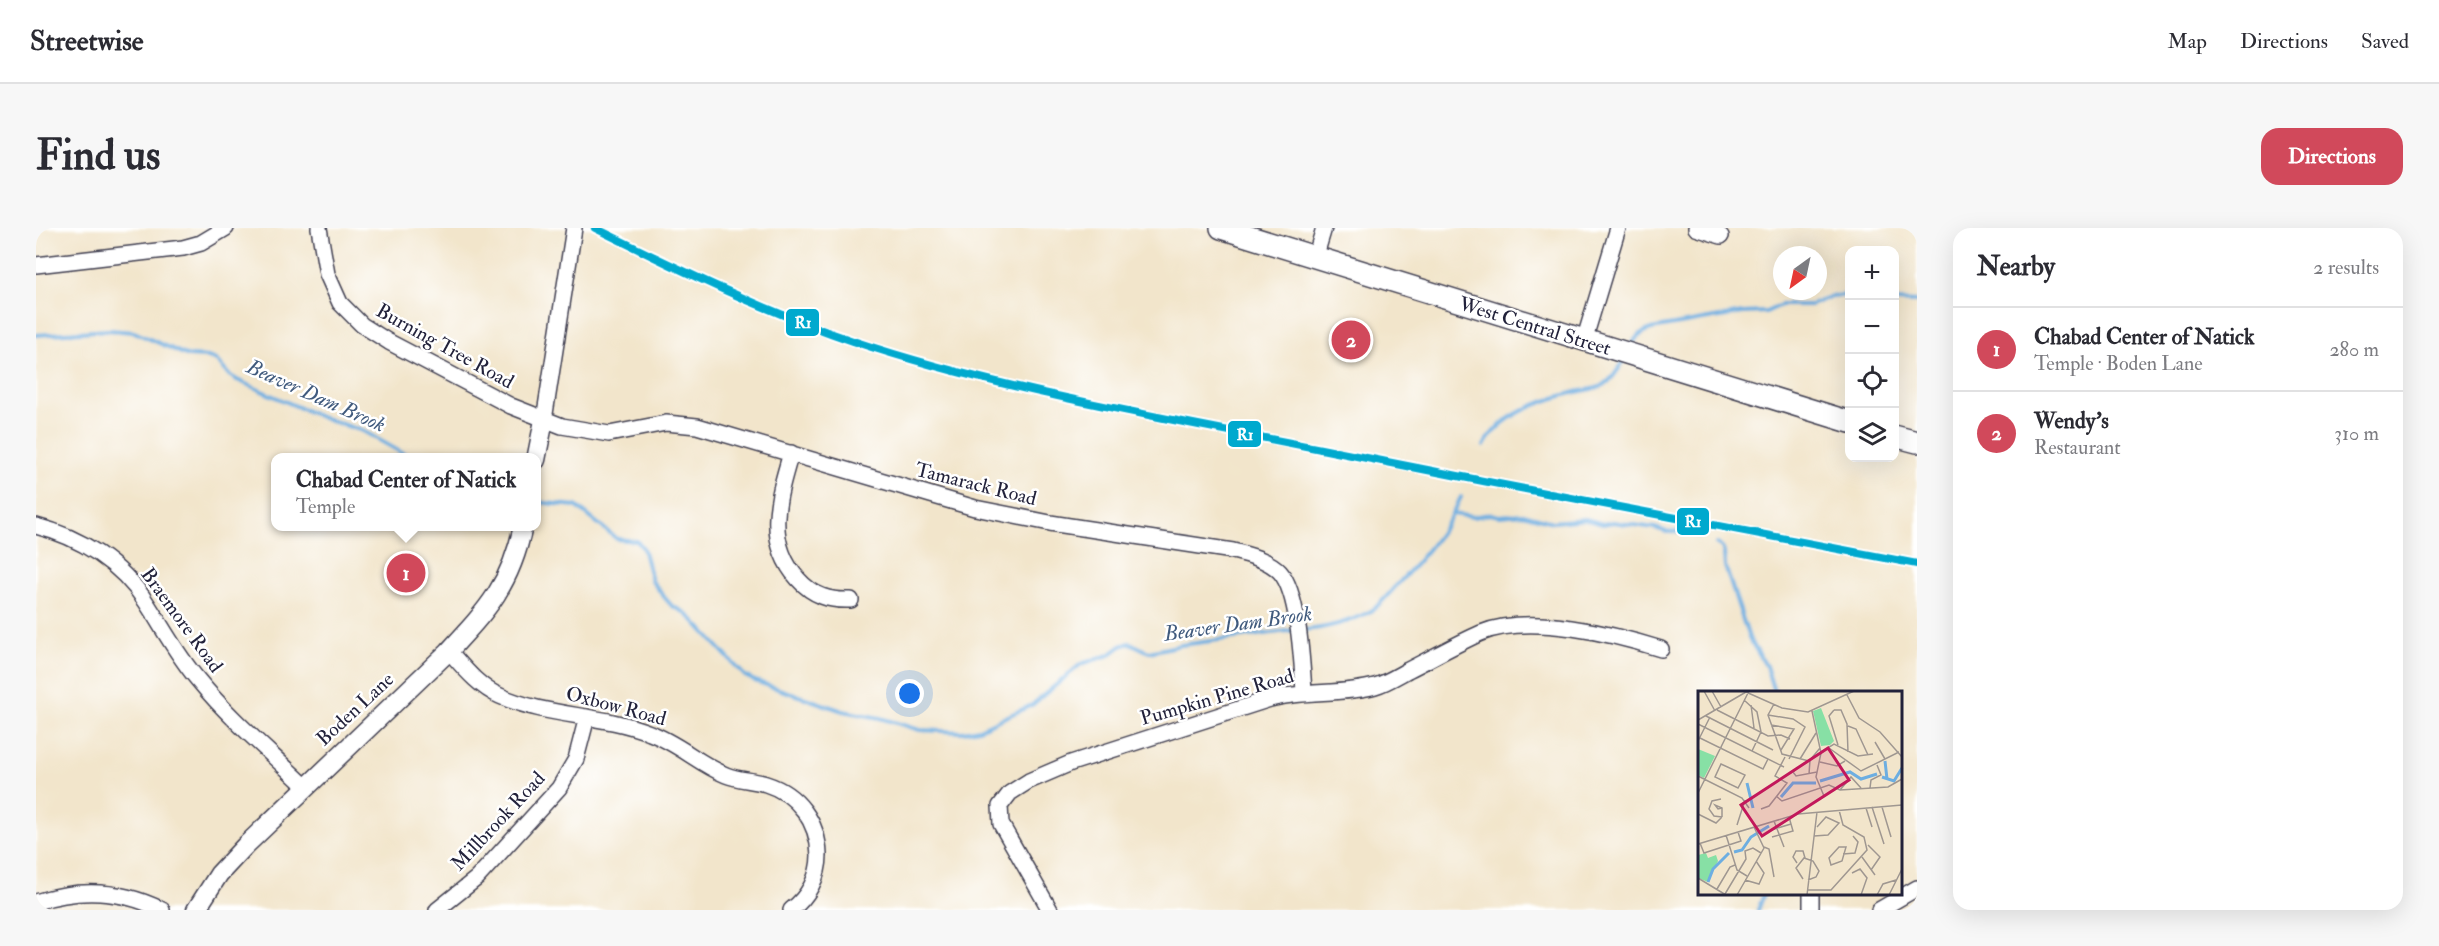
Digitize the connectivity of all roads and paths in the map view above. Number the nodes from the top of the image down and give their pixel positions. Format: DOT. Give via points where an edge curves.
graph roads {
  1 [pos="226,228"];
  2 [pos="319,228"];
  3 [pos="574,228"];
  4 [pos="1221,228"];
  5 [pos="1324,228"];
  6 [pos="1618,228"];
  7 [pos="1696,228"];
  8 [pos="1721,236"];
  9 [pos="1315,258"];
  10 [pos="36,265"];
  11 [pos="1584,341"];
  12 [pos="544,420"];
  13 [pos="1845,420"];
  14 [pos="1899,437"];
  15 [pos="1917,442"];
  16 [pos="538,453"];
  17 [pos="791,453"];
  18 [pos="36,526"];
  19 [pos="522,531"];
  20 [pos="851,600"];
  21 [pos="1661,649"];
  22 [pos="449,651"];
  23 [pos="1304,692"];
  24 [pos="587,717"];
  25 [pos="306,787"];
  26 [pos="1917,888"];
  27 [pos="36,902"];
  28 [pos="446,907"];
  29 [pos="162,910"];
  30 [pos="196,910"];
  31 [pos="791,910"];
  32 [pos="1050,910"];
  33 [pos="1879,910"];
  1 -- 10 [label="street" via="201,243 183,248"];
  2 -- 12 [label="street, Burning Tree Road" via="332,289 350,315 389,342"];
  3 -- 12 [label="street"];
  4 -- 9 [label="main road, West Central Street"];
  5 -- 9 [label="street"];
  6 -- 11 [label="street"];
  7 -- 8 [label="street"];
  9 -- 11 [label="main road, West Central Street"];
  11 -- 13 [label="main road, West Central Street"];
  12 -- 16 [label="street"];
  12 -- 17 [label="street, Tamarack Road" via="609,434 651,425 682,424"];
  14 -- 15 [label="main road"];
  17 -- 20 [label="street" via="776,513 782,557 811,591 836,601"];
  17 -- 23 [label="street, Tamarack Road" via="998,513 1247,555 1271,566 1281,573 1296,616"];
  18 -- 25 [label="street, Braemore Road" via="79,542 121,572 145,600 198,681"];
  19 -- 22 [label="street, Boden Lane" via="512,566 498,594"];
  21 -- 23 [label="street, Pumpkin Pine Road" via="1598,633 1510,624 1482,633 1374,686"];
  22 -- 24 [label="street, Oxbow Road" via="498,695"];
  22 -- 25 [label="street, Boden Lane"];
  23 -- 32 [label="street, Pumpkin Pine Road" via="1270,699 1063,766 1010,793 1000,806 1001,824"];
  24 -- 28 [label="street, Millbrook Road" via="576,759 559,788"];
  24 -- 31 [label="street, Oxbow Road" via="650,732 729,777 767,784 798,803 812,822 819,860 812,885"];
  25 -- 30 [label="street, Boden Lane" via="230,862"];
  26 -- 33 [label="street"];
  27 -- 29 [label="street" via="69,894 103,893"];
}
